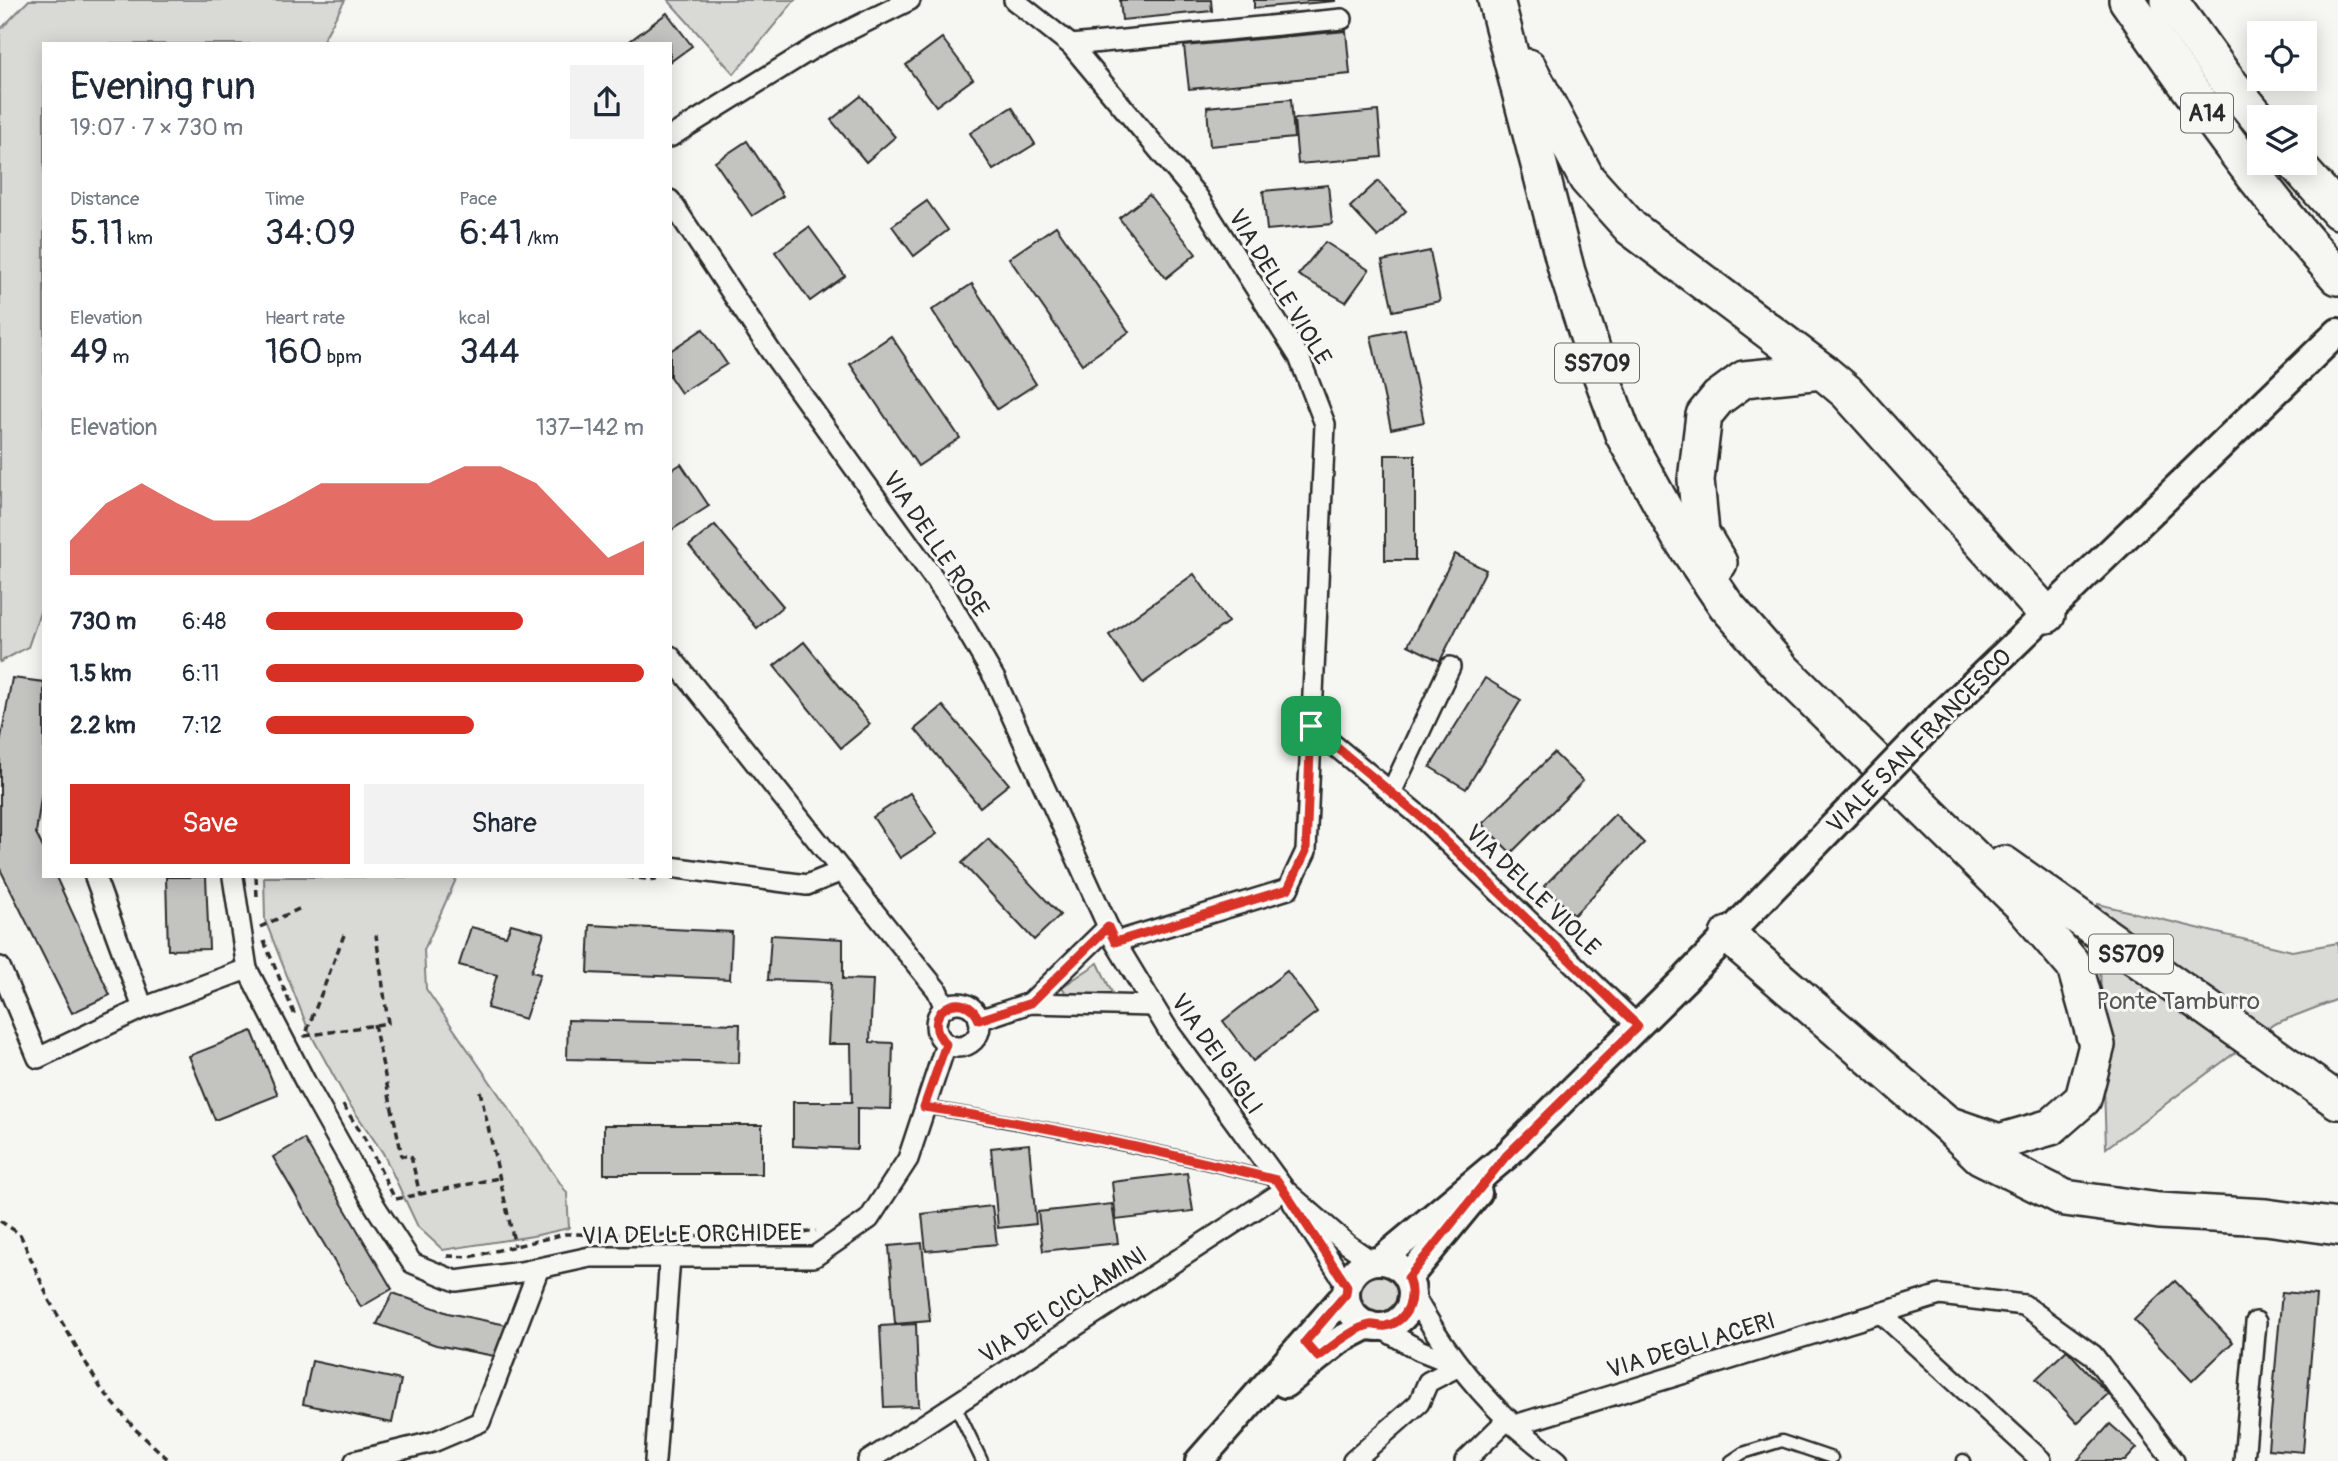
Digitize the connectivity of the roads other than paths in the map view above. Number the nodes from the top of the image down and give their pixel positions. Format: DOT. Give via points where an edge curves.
graph roads {
  1 [pos="910,0"];
  2 [pos="1014,0"];
  3 [pos="2127,0"];
  4 [pos="2169,0"];
  5 [pos="1498,7"];
  6 [pos="1342,19"];
  7 [pos="1071,45"];
  8 [pos="2247,105"];
  9 [pos="672,136"];
  10 [pos="2306,175"];
  11 [pos="672,203"];
  12 [pos="2330,203"];
  13 [pos="2338,277"];
  14 [pos="2338,332"];
  15 [pos="1822,371"];
  16 [pos="2047,615"];
  17 [pos="672,658"];
  18 [pos="1450,667"];
  19 [pos="1783,670"];
  20 [pos="1311,726"];
  21 [pos="1391,793"];
  22 [pos="1923,807"];
  23 [pos="672,867"];
  24 [pos="842,871"];
  25 [pos="95,878"];
  26 [pos="233,878"];
  27 [pos="1112,934"];
  28 [pos="1728,935"];
  29 [pos="0,967"];
  30 [pos="247,969"];
  31 [pos="1031,1003"];
  32 [pos="1153,1006"];
  33 [pos="143,1008"];
  34 [pos="945,1008"];
  35 [pos="979,1020"];
  36 [pos="1638,1026"];
  37 [pos="946,1044"];
  38 [pos="2338,1101"];
  39 [pos="924,1107"];
  40 [pos="1947,1124"];
  41 [pos="1281,1185"];
  42 [pos="2338,1227"];
  43 [pos="1430,1233"];
  44 [pos="670,1257"];
  45 [pos="1376,1261"];
  46 [pos="538,1268"];
  47 [pos="1410,1285"];
  48 [pos="1347,1290"];
  49 [pos="1881,1313"];
  50 [pos="2256,1322"];
  51 [pos="1374,1326"];
  52 [pos="1311,1349"];
  53 [pos="1459,1366"];
  54 [pos="954,1405"];
  55 [pos="1511,1422"];
  56 [pos="381,1458"];
  57 [pos="1832,1458"];
  58 [pos="2041,1460"];
  59 [pos="355,1461"];
  60 [pos="655,1461"];
  61 [pos="868,1461"];
  62 [pos="982,1461"];
  63 [pos="1199,1461"];
  64 [pos="1353,1461"];
  65 [pos="1465,1461"];
  66 [pos="1558,1461"];
  67 [pos="1731,1461"];
  68 [pos="2174,1461"];
  69 [pos="2244,1461"];
  1 -- 9 [label="street" via="815,47"];
  2 -- 7 [label="street, VIA DELLE VIOLE"];
  3 -- 13 [label="highway, A14" via="2290,224"];
  4 -- 8 [label="highway, A14"];
  5 -- 15 [label="highway" via="1587,179 1632,228"];
  5 -- 19 [label="highway, SS709" via="1567,272 1623,434 1686,546 1726,605"];
  6 -- 7 [label="street"];
  7 -- 20 [label="street, VIA DELLE VIOLE" via="1198,197 1299,357 1325,424"];
  10 -- 12 [label="highway"];
  11 -- 27 [label="street, VIA DELLE ROSE" via="771,352 946,595 995,679"];
  14 -- 16 [label="street, VIALE SAN FRANCESCO"];
  15 -- 16 [label="highway" via="1865,412"];
  15 -- 19 [label="highway" via="1744,379 1704,415 1696,480 1701,533"];
  16 -- 28 [label="street, VIALE SAN FRANCESCO, bridge" via="1934,722"];
  17 -- 24 [label="street"];
  18 -- 21 [label="street"];
  19 -- 22 [label="highway, SS709"];
  20 -- 21 [label="street, VIA DELLE VIOLE"];
  20 -- 27 [label="street, VIA DELLE VIOLE" via="1306,851 1288,889"];
  21 -- 36 [label="street, VIA DELLE VIOLE"];
  22 -- 38 [label="highway, SS709"];
  22 -- 40 [label="highway" via="2021,904 2075,967 2097,1045 2083,1099 2051,1127 1999,1142"];
  23 -- 24 [label="street" via="807,885"];
  24 -- 34 [label="street" via="937,990"];
  25 -- 33 [label="street"];
  26 -- 30 [label="street, VIA DELLE ORCHIDEE"];
  27 -- 31 [label="street"];
  27 -- 32 [label="street, VIA DEI GIGLI"];
  28 -- 36 [label="street, VIALE SAN FRANCESCO"];
  28 -- 40 [label="highway"];
  29 -- 33 [label="street" via="38,1058"];
  30 -- 33 [label="street"];
  30 -- 46 [label="street, VIA DELLE ORCHIDEE" via="337,1139 412,1263 456,1281"];
  31 -- 32 [label="street"];
  31 -- 35 [label="street"];
  32 -- 41 [label="street, VIA DEI GIGLI"];
  34 -- 35 [label="street" via="966,1005"];
  34 -- 37 [label="street" via="936,1026"];
  35 -- 37 [label="street" via="978,1035 968,1045"];
  36 -- 43 [label="street, VIALE SAN FRANCESCO"];
  37 -- 39 [label="street, VIA DELLE ORCHIDEE"];
  39 -- 41 [label="lane" via="1022,1122 1160,1152"];
  39 -- 44 [label="street, VIA DELLE ORCHIDEE" via="908,1158 869,1219 814,1257"];
  40 -- 42 [label="highway" via="1980,1156 2065,1198 2159,1212 2266,1217"];
  41 -- 45 [label="street, VIA DEI GIGLI" via="1347,1244"];
  41 -- 48 [label="street, VIA DEI GIGLI"];
  41 -- 54 [label="street, VIA DEI CICLAMINI"];
  43 -- 45 [label="street, VIALE SAN FRANCESCO"];
  43 -- 47 [label="street, VIALE SAN FRANCESCO"];
  44 -- 46 [label="street, VIA DELLE ORCHIDEE" via="590,1257"];
  44 -- 60 [label="street"];
  45 -- 47 [label="street" via="1396,1265"];
  45 -- 48 [label="street" via="1357,1270"];
  46 -- 56 [label="street" via="480,1422"];
  47 -- 51 [label="street" via="1408,1311 1401,1319"];
  47 -- 53 [label="street"];
  48 -- 51 [label="street" via="1353,1314"];
  48 -- 52 [label="street"];
  49 -- 55 [label="street, VIA DEGLI ACERI"];
  49 -- 58 [label="street"];
  49 -- 68 [label="street, VIA DEGLI ACERI" via="1940,1295 2024,1305 2093,1355"];
  50 -- 69 [label="street"];
  51 -- 52 [label="street"];
  51 -- 53 [label="street"];
  52 -- 63 [label="street"];
  53 -- 55 [label="street"];
  53 -- 64 [label="street" via="1428,1382 1419,1403"];
  54 -- 61 [label="street, VIA DEI CICLAMINI"];
  54 -- 62 [label="lane"];
  55 -- 65 [label="street"];
  55 -- 66 [label="street"];
  56 -- 59 [label="street"];
  57 -- 67 [label="lane" via="1782,1441"];
}
